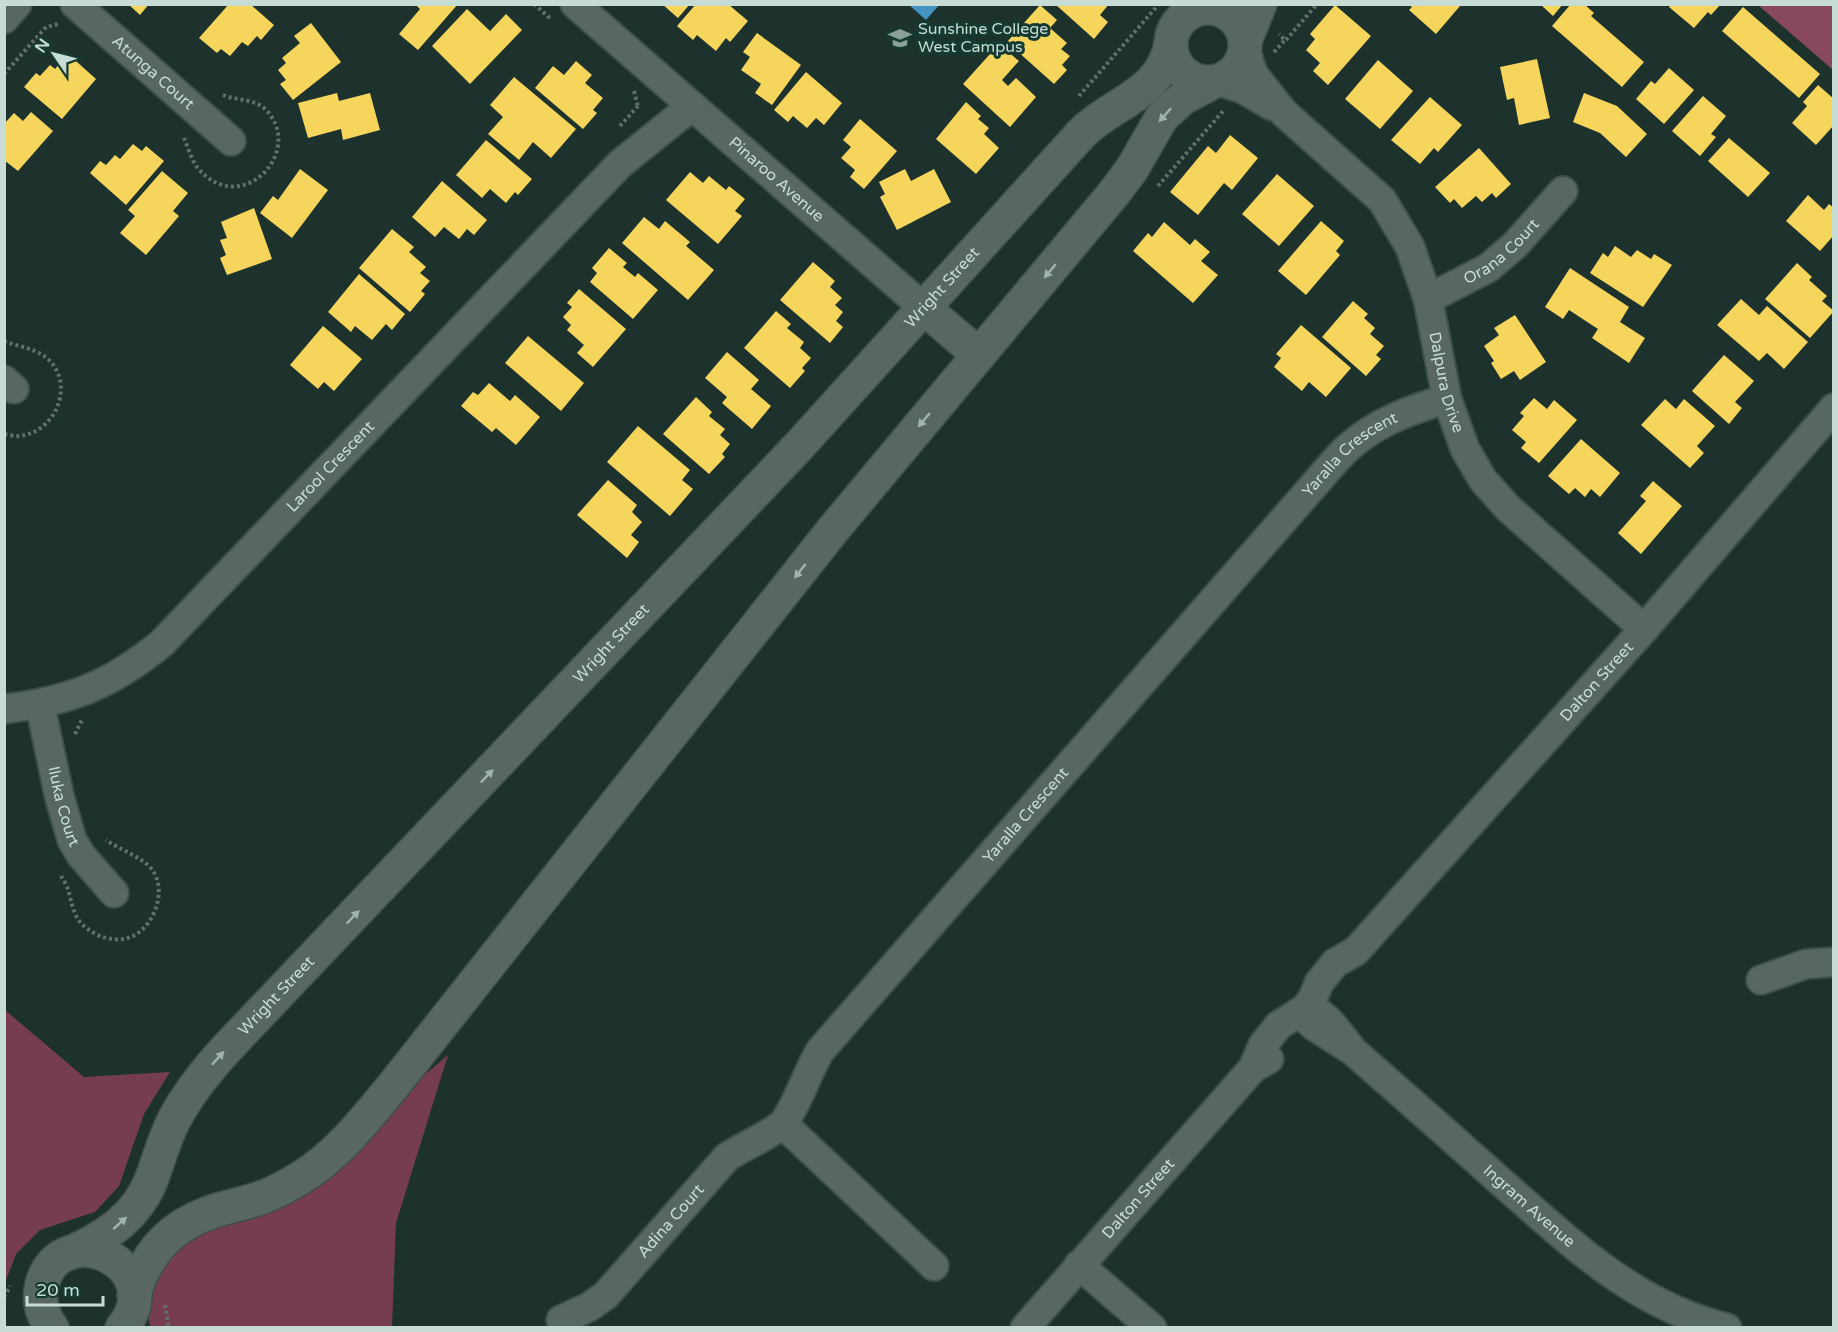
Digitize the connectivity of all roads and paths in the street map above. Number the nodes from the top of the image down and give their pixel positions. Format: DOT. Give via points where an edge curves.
graph roads {
  1 [pos="17,4"];
  2 [pos="575,4"];
  3 [pos="1260,4"];
  4 [pos="1317,4"];
  5 [pos="1204,7"];
  6 [pos="66,15"];
  7 [pos="4,19"];
  8 [pos="1286,40"];
  9 [pos="1171,44"];
  10 [pos="1245,44"];
  11 [pos="4,75"];
  12 [pos="1215,82"];
  13 [pos="682,98"];
  14 [pos="1284,113"];
  15 [pos="231,141"];
  16 [pos="1563,191"];
  17 [pos="1428,299"];
  18 [pos="924,308"];
  19 [pos="979,355"];
  20 [pos="1447,399"];
  21 [pos="1833,408"];
  22 [pos="1644,629"];
  23 [pos="40,705"];
  24 [pos="4,709"];
  25 [pos="90,717"];
  26 [pos="46,737"];
  27 [pos="99,835"];
  28 [pos="56,868"];
  29 [pos="114,893"];
  30 [pos="1833,962"];
  31 [pos="1761,980"];
  32 [pos="1314,1017"];
  33 [pos="783,1124"];
  34 [pos="70,1253"];
  35 [pos="1079,1265"];
  36 [pos="934,1266"];
  37 [pos="133,1313"];
  38 [pos="561,1320"];
  39 [pos="52,1328"];
  40 [pos="1025,1328"];
  41 [pos="1152,1328"];
  42 [pos="1727,1328"];
  1 -- 7 [label="street"];
  2 -- 13 [label="street, Pinaroo Avenue"];
  3 -- 10 [label="street"];
  4 -- 8 [label="path"];
  5 -- 9 [label="street" via="1182,20"];
  5 -- 10 [label="street" via="1228,14 1240,26"];
  6 -- 11 [label="path" via="46,27"];
  6 -- 15 [label="street, Atunga Court"];
  9 -- 12 [label="street" via="1175,61 1186,75"];
  9 -- 18 [label="street, Wright Street" via="1167,61 1151,83 1085,130"];
  10 -- 12 [label="street" via="1238,68"];
  10 -- 14 [label="street, Dalpura Drive" via="1254,75"];
  12 -- 14 [label="street, Dalpura Drive" via="1243,89"];
  12 -- 19 [label="street, one-way" via="1189,94 1162,117 1114,193"];
  13 -- 18 [label="street, Pinaroo Avenue"];
  13 -- 23 [label="street, Larool Crescent" via="162,643 140,661 91,689"];
  14 -- 17 [label="street, Dalpura Drive" via="1382,200 1410,248"];
  16 -- 17 [label="street, Orana Court" via="1515,245 1488,268"];
  17 -- 20 [label="street, Dalpura Drive"];
  18 -- 19 [label="street, Pinaroo Avenue"];
  34 -- 18 [label="street, Wright Street, one-way" via="106,1235 135,1207 148,1187 184,1102 210,1066 798,447"];
  19 -- 37 [label="street, one-way" via="832,531 360,1126 332,1155 300,1178 263,1197 197,1218 172,1233 147,1261"];
  20 -- 22 [label="street, Dalpura Drive" via="1465,449 1483,480 1508,508"];
  20 -- 33 [label="street, Yaralla Crescent" via="1383,423 1350,446 1321,477 820,1051"];
  21 -- 22 [label="street, Dalton Street"];
  22 -- 32 [label="street, Dalton Street" via="1356,951 1350,970"];
  23 -- 24 [label="street, Larool Crescent"];
  23 -- 26 [label="street, Iluka Court"];
  25 -- 26 [label="path" via="81,720 75,734"];
  26 -- 29 [label="street, Iluka Court" via="72,840"];
  27 -- 28 [label="path" via="150,867 158,881 155,911 135,935 105,938 90,931 71,907 69,891"];
  30 -- 31 [label="street" via="1806,964"];
  32 -- 35 [label="street, Dalton Street" via="1275,1055 1253,1068"];
  32 -- 42 [label="street, Ingram Avenue" via="1592,1261 1636,1291 1678,1312"];
  33 -- 36 [label="street"];
  33 -- 38 [label="street, Adina Court" via="727,1157 606,1295"];
  34 -- 37 [label="street" via="92,1250 113,1257 125,1268"];
  34 -- 39 [label="street, Wright Street" via="55,1262 40,1293 42,1311"];
  35 -- 40 [label="street, Dalton Street"];
  35 -- 41 [label="street"];
}
